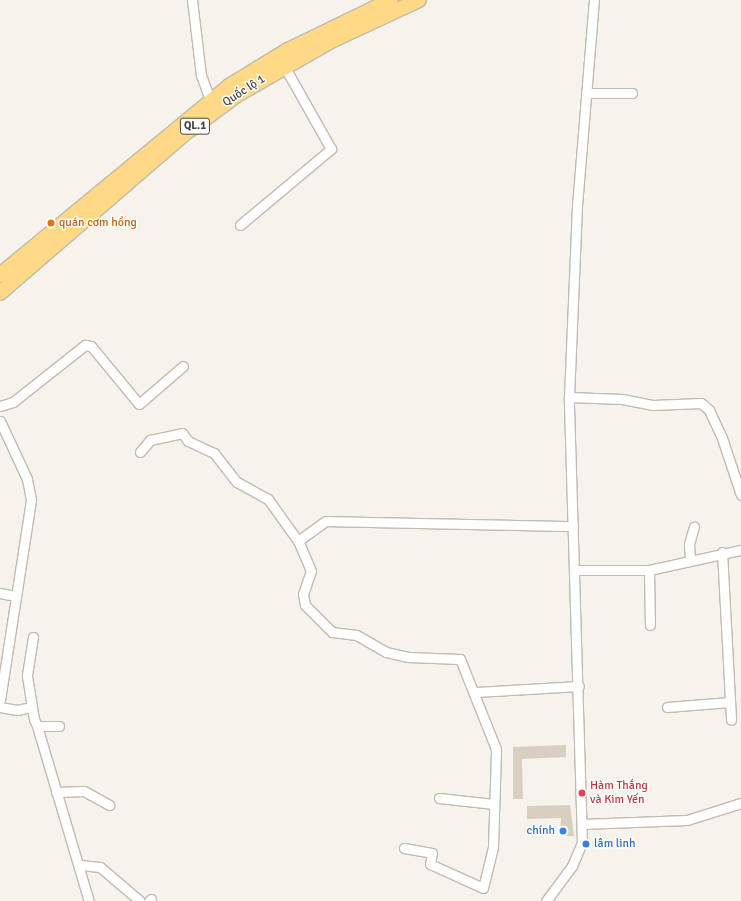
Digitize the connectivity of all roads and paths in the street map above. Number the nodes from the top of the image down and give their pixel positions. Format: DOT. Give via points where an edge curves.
graph roads {
  1 [pos="192,0"];
  2 [pos="419,0"];
  3 [pos="594,0"];
  4 [pos="381,2"];
  5 [pos="284,66"];
  6 [pos="586,93"];
  7 [pos="632,93"];
  8 [pos="210,100"];
  9 [pos="240,225"];
  10 [pos="0,275"];
  11 [pos="0,293"];
  12 [pos="183,366"];
  13 [pos="569,397"];
  14 [pos="0,406"];
  15 [pos="0,420"];
  16 [pos="140,452"];
  17 [pos="741,495"];
  18 [pos="573,526"];
  19 [pos="694,527"];
  20 [pos="298,541"];
  21 [pos="741,550"];
  22 [pos="722,552"];
  23 [pos="690,559"];
  24 [pos="574,570"];
  25 [pos="649,570"];
  26 [pos="0,593"];
  27 [pos="16,596"];
  28 [pos="650,625"];
  29 [pos="33,637"];
  30 [pos="579,686"];
  31 [pos="476,692"];
  32 [pos="0,696"];
  33 [pos="730,702"];
  34 [pos="667,706"];
  35 [pos="31,707"];
  36 [pos="9,709"];
  37 [pos="731,720"];
  38 [pos="37,726"];
  39 [pos="59,726"];
  40 [pos="56,792"];
  41 [pos="439,798"];
  42 [pos="741,803"];
  43 [pos="494,804"];
  44 [pos="109,805"];
  45 [pos="582,824"];
  46 [pos="404,848"];
  47 [pos="80,865"];
  48 [pos="89,901"];
  49 [pos="140,901"];
  50 [pos="546,901"];
  1 -- 8 [label="street" via="201,75"];
  2 -- 5 [label="highway, Quốc lộ 1 / QL.1"];
  3 -- 6 [label="street"];
  4 -- 8 [label="highway, Quốc lộ 1 / QL.1" via="288,50"];
  5 -- 9 [label="street" via="331,149"];
  5 -- 11 [label="highway, Quốc lộ 1 / QL.1" via="237,95 184,134"];
  6 -- 7 [label="street"];
  6 -- 13 [label="street"];
  8 -- 10 [label="highway, Quốc lộ 1 / QL.1"];
  12 -- 14 [label="street" via="139,404 91,346 86,345 13,402"];
  13 -- 17 [label="street" via="622,399 653,405 701,403 709,410 722,438"];
  13 -- 18 [label="street"];
  15 -- 27 [label="street" via="27,479 30,495"];
  16 -- 20 [label="street" via="150,440 182,433 188,441 214,453 237,482 268,499"];
  18 -- 20 [label="street" via="329,521"];
  18 -- 24 [label="street"];
  19 -- 23 [label="street" via="689,544"];
  20 -- 31 [label="street" via="311,571 303,601 332,632 356,636 386,652 405,656 460,659"];
  21 -- 22 [label="street"];
  22 -- 23 [label="street"];
  22 -- 33 [label="street"];
  23 -- 25 [label="street"];
  24 -- 25 [label="street"];
  24 -- 30 [label="street"];
  25 -- 28 [label="street"];
  26 -- 27 [label="street"];
  27 -- 32 [label="street"];
  29 -- 35 [label="street" via="28,676"];
  30 -- 31 [label="street"];
  30 -- 45 [label="street"];
  31 -- 43 [label="street" via="496,749"];
  33 -- 34 [label="street"];
  33 -- 37 [label="street"];
  35 -- 36 [label="street"];
  35 -- 38 [label="street"];
  38 -- 39 [label="street"];
  38 -- 40 [label="street"];
  40 -- 44 [label="street" via="84,791"];
  40 -- 47 [label="street"];
  41 -- 43 [label="street"];
  42 -- 45 [label="street" via="687,820"];
  43 -- 46 [label="street" via="492,852 483,888 430,864 432,852"];
  45 -- 50 [label="street" via="582,843 576,859"];
  47 -- 48 [label="street"];
  47 -- 49 [label="street" via="100,867"];
}
